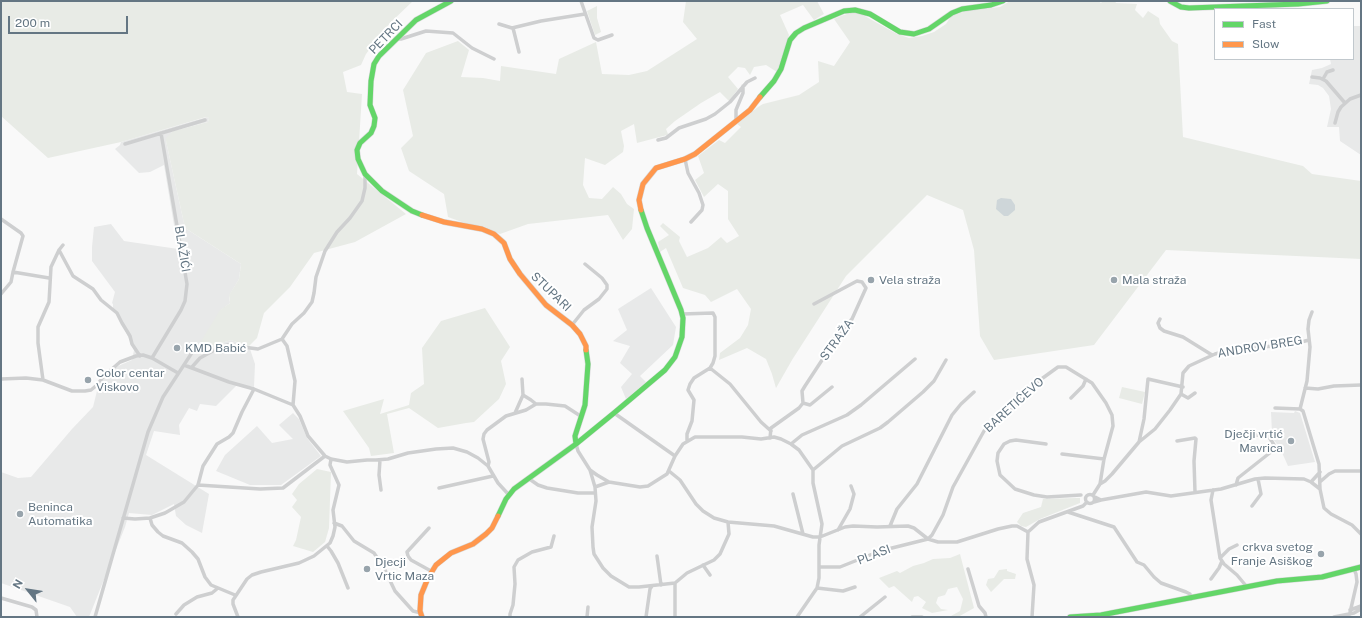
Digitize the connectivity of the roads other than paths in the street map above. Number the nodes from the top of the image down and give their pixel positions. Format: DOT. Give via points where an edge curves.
graph roads {
  1 [pos="451,1"];
  2 [pos="581,1"];
  3 [pos="1004,1"];
  4 [pos="1170,1"];
  5 [pos="1327,1"];
  6 [pos="1181,4"];
  7 [pos="585,14"];
  8 [pos="499,24"];
  9 [pos="513,28"];
  10 [pos="612,35"];
  11 [pos="397,39"];
  12 [pos="519,52"];
  13 [pos="494,59"];
  14 [pos="1333,70"];
  15 [pos="1312,77"];
  16 [pos="755,78"];
  17 [pos="1323,79"];
  18 [pos="743,86"];
  19 [pos="1361,95"];
  20 [pos="1345,103"];
  21 [pos="204,120"];
  22 [pos="736,121"];
  23 [pos="1335,123"];
  24 [pos="161,133"];
  25 [pos="658,140"];
  26 [pos="125,144"];
  27 [pos="685,159"];
  28 [pos="365,174"];
  29 [pos="1,219"];
  30 [pos="444,222"];
  31 [pos="691,222"];
  32 [pos="63,245"];
  33 [pos="59,250"];
  34 [pos="585,264"];
  35 [pos="13,272"];
  36 [pos="49,278"];
  37 [pos="1,294"];
  38 [pos="814,304"];
  39 [pos="1312,312"];
  40 [pos="682,314"];
  41 [pos="1160,319"];
  42 [pos="572,325"];
  43 [pos="282,339"];
  44 [pos="1309,340"];
  45 [pos="195,348"];
  46 [pos="1212,355"];
  47 [pos="140,356"];
  48 [pos="152,358"];
  49 [pos="915,359"];
  50 [pos="946,360"];
  51 [pos="184,365"];
  52 [pos="192,367"];
  53 [pos="710,368"];
  54 [pos="178,373"];
  55 [pos="522,378"];
  56 [pos="1,379"];
  57 [pos="1086,379"];
  58 [pos="43,380"];
  59 [pos="1361,385"];
  60 [pos="1182,386"];
  61 [pos="832,387"];
  62 [pos="1306,388"];
  63 [pos="254,389"];
  64 [pos="974,392"];
  65 [pos="1194,393"];
  66 [pos="1181,394"];
  67 [pos="523,395"];
  68 [pos="1071,398"];
  69 [pos="803,403"];
  70 [pos="536,404"];
  71 [pos="293,405"];
  72 [pos="1275,408"];
  73 [pos="1300,409"];
  74 [pos="515,413"];
  75 [pos="614,413"];
  76 [pos="582,417"];
  77 [pos="770,431"];
  78 [pos="1245,437"];
  79 [pos="770,438"];
  80 [pos="687,440"];
  81 [pos="1177,440"];
  82 [pos="1139,442"];
  83 [pos="576,444"];
  84 [pos="791,444"];
  85 [pos="1046,444"];
  86 [pos="1062,454"];
  87 [pos="325,456"];
  88 [pos="675,456"];
  89 [pos="331,459"];
  90 [pos="1104,459"];
  91 [pos="380,460"];
  92 [pos="488,466"];
  93 [pos="590,470"];
  94 [pos="813,470"];
  95 [pos="670,471"];
  96 [pos="1320,471"];
  97 [pos="1361,471"];
  98 [pos="493,476"];
  99 [pos="528,478"];
  100 [pos="1258,478"];
  101 [pos="1321,481"];
  102 [pos="610,482"];
  103 [pos="1311,482"];
  104 [pos="1100,484"];
  105 [pos="198,485"];
  106 [pos="1236,485"];
  107 [pos="851,486"];
  108 [pos="594,487"];
  109 [pos="440,488"];
  110 [pos="1320,489"];
  111 [pos="381,490"];
  112 [pos="1213,490"];
  113 [pos="1195,492"];
  114 [pos="595,493"];
  115 [pos="794,494"];
  116 [pos="509,495"];
  117 [pos="1081,495"];
  118 [pos="1088,495"];
  119 [pos="1094,498"];
  120 [pos="1086,501"];
  121 [pos="1252,506"];
  122 [pos="1068,512"];
  123 [pos="123,518"];
  124 [pos="150,518"];
  125 [pos="728,522"];
  126 [pos="334,523"];
  127 [pos="890,526"];
  128 [pos="429,528"];
  129 [pos="838,530"];
  130 [pos="1028,532"];
  131 [pos="1360,533"];
  132 [pos="803,534"];
  133 [pos="554,536"];
  134 [pos="820,537"];
  135 [pos="928,539"];
  136 [pos="1237,545"];
  137 [pos="327,546"];
  138 [pos="657,556"];
  139 [pos="1221,559"];
  140 [pos="703,565"];
  141 [pos="820,567"];
  142 [pos="1361,567"];
  143 [pos="968,569"];
  144 [pos="1354,569"];
  145 [pos="431,572"];
  146 [pos="710,575"];
  147 [pos="1211,579"];
  148 [pos="675,583"];
  149 [pos="660,585"];
  150 [pos="652,586"];
  151 [pos="855,587"];
  152 [pos="1247,587"];
  153 [pos="218,588"];
  154 [pos="348,588"];
  155 [pos="816,588"];
  156 [pos="235,595"];
  157 [pos="885,597"];
  158 [pos="1,598"];
  159 [pos="1191,598"];
  160 [pos="588,607"];
  161 [pos="1361,607"];
  162 [pos="1350,613"];
  163 [pos="176,614"];
  164 [pos="421,615"];
  165 [pos="1088,616"];
  166 [pos="37,617"];
  167 [pos="95,617"];
  168 [pos="238,617"];
  169 [pos="510,617"];
  170 [pos="587,617"];
  171 [pos="646,617"];
  172 [pos="674,617"];
  173 [pos="797,617"];
  174 [pos="860,617"];
  175 [pos="912,617"];
  176 [pos="922,617"];
  177 [pos="986,617"];
  178 [pos="1032,617"];
  179 [pos="1070,617"];
  180 [pos="1334,617"];
  1 -- 11 [label="street, PETRCI" via="416,20"];
  2 -- 7 [label="street"];
  3 -- 22 [label="street" via="962,9 929,29 914,34 900,32 861,10 844,11 830,16 796,33 790,40 781,69 774,81 750,110"];
  4 -- 6 [label="street"];
  5 -- 6 [label="street" via="1189,8"];
  7 -- 9 [label="street"];
  7 -- 10 [label="street" via="596,39"];
  8 -- 9 [label="street"];
  9 -- 12 [label="street"];
  11 -- 13 [label="street" via="426,31 453,34 472,48"];
  11 -- 28 [label="street, PETRCI" via="374,64 370,105 375,118 374,126 357,150"];
  14 -- 17 [label="street" via="1327,72"];
  15 -- 17 [label="street"];
  16 -- 18 [label="street"];
  17 -- 20 [label="street"];
  18 -- 22 [label="street" via="736,110"];
  18 -- 25 [label="street" via="716,114 679,128"];
  19 -- 20 [label="street"];
  20 -- 23 [label="street" via="1338,112"];
  21 -- 24 [label="street"];
  22 -- 27 [label="street"];
  24 -- 26 [label="street"];
  24 -- 48 [label="street, BLAŽIĆI" via="187,284 185,302"];
  27 -- 31 [label="street" via="688,173 703,205 702,210"];
  27 -- 40 [label="street" via="656,168 643,184 639,200"];
  28 -- 30 [label="street, PETRCI" via="382,191 412,211"];
  28 -- 43 [label="street" via="362,201 327,246 320,264 312,302"];
  29 -- 35 [label="street" via="23,236"];
  30 -- 42 [label="street, STUPARI" via="482,229 494,234 504,243 510,259 520,274 546,304"];
  32 -- 33 [label="street"];
  33 -- 36 [label="street"];
  33 -- 47 [label="street" via="74,276 93,289 101,300 114,309"];
  34 -- 42 [label="street" via="602,278 607,289"];
  35 -- 36 [label="street"];
  35 -- 37 [label="street" via="10,282"];
  36 -- 58 [label="street" via="49,302 40,320 38,335"];
  38 -- 69 [label="street, STRAŽA" via="857,281 862,282 866,288 852,319 832,342 804,386"];
  39 -- 44 [label="street" via="1308,324"];
  40 -- 53 [label="street" via="713,313 715,356"];
  40 -- 75 [label="street" via="682,337 671,363"];
  41 -- 46 [label="street, ANDROV BREG" via="1158,323 1164,331 1183,337"];
  42 -- 76 [label="street, STUPARI" via="586,346 588,364"];
  43 -- 52 [label="street" via="258,349 228,345 218,348 200,358"];
  43 -- 71 [label="street" via="287,346 296,381"];
  44 -- 46 [label="street, ANDROV BREG" via="1286,346 1246,347"];
  44 -- 62 [label="street"];
  45 -- 51 [label="street"];
  46 -- 60 [label="street, ANDROV BREG" via="1185,370"];
  47 -- 48 [label="street"];
  47 -- 58 [label="street" via="120,362 91,390 72,391"];
  48 -- 54 [label="street"];
  49 -- 84 [label="street" via="861,406 802,435"];
  50 -- 94 [label="street" via="934,381 924,392 888,422 842,446"];
  51 -- 52 [label="street"];
  51 -- 54 [label="street"];
  52 -- 63 [label="street" via="228,382"];
  53 -- 77 [label="street" via="730,384"];
  53 -- 80 [label="street" via="694,378 688,390 694,400"];
  54 -- 123 [label="street" via="163,397 148,432"];
  55 -- 67 [label="street"];
  56 -- 58 [label="street"];
  57 -- 68 [label="street"];
  57 -- 90 [label="street, BARETIĆEVO" via="1096,387 1112,415 1113,426"];
  57 -- 135 [label="street, BARETIĆEVO" via="1066,367 1058,367 1029,388 1015,407 984,430 953,488 938,525"];
  59 -- 62 [label="street"];
  60 -- 66 [label="street, ANDROV BREG"];
  60 -- 82 [label="street, ANDROV BREG" via="1148,379"];
  61 -- 69 [label="street" via="810,404"];
  62 -- 73 [label="street"];
  63 -- 71 [label="street"];
  63 -- 105 [label="street" via="233,433 217,444 203,466"];
  64 -- 127 [label="street" via="952,415 917,484 897,509"];
  65 -- 66 [label="street" via="1188,398"];
  66 -- 82 [label="street, ANDROV BREG" via="1155,429"];
  67 -- 70 [label="street"];
  67 -- 74 [label="street"];
  69 -- 77 [label="street"];
  70 -- 74 [label="street"];
  70 -- 76 [label="street" via="565,406"];
  71 -- 87 [label="street" via="308,436"];
  72 -- 73 [label="street"];
  73 -- 96 [label="street" via="1303,411 1317,454"];
  74 -- 92 [label="street" via="506,416 484,434"];
  75 -- 83 [label="street"];
  75 -- 88 [label="street"];
  76 -- 83 [label="street, STUPARI" via="575,436"];
  77 -- 79 [label="street"];
  78 -- 106 [label="street" via="1264,434 1276,448 1238,478"];
  79 -- 80 [label="street" via="703,436"];
  79 -- 84 [label="street" via="781,439"];
  80 -- 88 [label="street"];
  81 -- 113 [label="street" via="1197,440 1194,461"];
  82 -- 104 [label="street, ANDROV BREG"];
  83 -- 93 [label="street"];
  83 -- 99 [label="street"];
  84 -- 94 [label="street" via="799,450"];
  85 -- 117 [label="street, BARETIĆEVO" via="1016,440 1004,444 998,453 1000,475 1015,489 1034,495"];
  86 -- 90 [label="street"];
  87 -- 89 [label="street"];
  87 -- 105 [label="street" via="283,488"];
  88 -- 95 [label="street"];
  89 -- 91 [label="street" via="347,462"];
  89 -- 126 [label="street" via="330,465 339,485 333,510"];
  90 -- 104 [label="street, BARETIĆEVO"];
  91 -- 92 [label="street" via="453,448 467,452"];
  91 -- 111 [label="street"];
  92 -- 98 [label="street"];
  93 -- 102 [label="street"];
  93 -- 108 [label="street"];
  94 -- 134 [label="street" via="813,483 822,524"];
  95 -- 102 [label="street" via="648,486"];
  95 -- 125 [label="street" via="680,480 696,504 714,518"];
  96 -- 101 [label="street"];
  96 -- 103 [label="street"];
  97 -- 101 [label="street" via="1335,471"];
  98 -- 109 [label="street"];
  98 -- 116 [label="street"];
  99 -- 114 [label="street" via="547,488"];
  99 -- 116 [label="street"];
  100 -- 103 [label="street" via="1304,479"];
  100 -- 106 [label="street"];
  100 -- 121 [label="street" via="1261,494"];
  101 -- 110 [label="street"];
  102 -- 108 [label="street"];
  103 -- 110 [label="street"];
  104 -- 119 [label="street, BARETIĆEVO"];
  105 -- 124 [label="street" via="184,502 174,509"];
  106 -- 112 [label="street"];
  107 -- 129 [label="street" via="854,494 850,508"];
  108 -- 114 [label="street"];
  110 -- 131 [label="street" via="1324,508 1352,525"];
  112 -- 113 [label="street"];
  112 -- 139 [label="street" via="1211,500"];
  113 -- 119 [label="street" via="1171,496 1146,492 1101,500"];
  114 -- 150 [label="street" via="592,547 598,562 611,576 629,587"];
  115 -- 132 [label="street"];
  116 -- 145 [label="street" via="492,528 486,534 473,544 443,558"];
  117 -- 118 [label="street, BARETIĆEVO"];
  117 -- 120 [label="street"];
  118 -- 119 [label="street, BARETIĆEVO"];
  118 -- 120 [label="street"];
  119 -- 120 [label="street" via="1092,504"];
  120 -- 122 [label="street" via="1083,506"];
  122 -- 130 [label="street" via="1039,522"];
  122 -- 159 [label="street" via="1117,529 1137,562 1144,565 1161,583 1186,592"];
  123 -- 124 [label="street"];
  123 -- 167 [label="street"];
  124 -- 153 [label="street" via="158,532 182,543 192,552 208,582"];
  125 -- 132 [label="street" via="774,526"];
  125 -- 140 [label="street" via="729,534 720,554"];
  126 -- 137 [label="street" via="333,536"];
  126 -- 164 [label="street" via="342,526 354,541 374,554 395,592 413,611"];
  127 -- 129 [label="street" via="853,526"];
  127 -- 135 [label="street" via="912,527"];
  128 -- 145 [label="street" via="407,552 411,560"];
  129 -- 134 [label="street"];
  130 -- 135 [label="street" via="1012,526 957,542"];
  130 -- 178 [label="street" via="1027,559 1034,585"];
  132 -- 134 [label="street"];
  133 -- 169 [label="street" via="551,547 532,552 518,560 514,567 515,584"];
  134 -- 141 [label="street"];
  135 -- 141 [label="street, PLASI" via="880,551 840,567"];
  136 -- 139 [label="street" via="1229,549"];
  137 -- 154 [label="street" via="338,563"];
  137 -- 156 [label="street" via="299,563 252,575"];
  138 -- 149 [label="street"];
  139 -- 147 [label="street"];
  139 -- 152 [label="street"];
  140 -- 146 [label="street"];
  140 -- 148 [label="street"];
  141 -- 155 [label="street"];
  142 -- 144 [label="street"];
  143 -- 177 [label="street" via="979,606"];
  144 -- 152 [label="street" via="1322,577"];
  144 -- 162 [label="street" via="1357,582"];
  145 -- 164 [label="street" via="421,595"];
  148 -- 149 [label="street"];
  148 -- 172 [label="street"];
  149 -- 150 [label="street"];
  150 -- 171 [label="street"];
  151 -- 155 [label="street" via="843,591"];
  152 -- 159 [label="street"];
  153 -- 156 [label="street"];
  153 -- 163 [label="street" via="184,605"];
  155 -- 173 [label="street"];
  156 -- 168 [label="street" via="233,604"];
  157 -- 174 [label="street"];
  158 -- 166 [label="street" via="32,607 36,610"];
  159 -- 165 [label="street"];
  160 -- 170 [label="street"];
  161 -- 162 [label="street"];
  162 -- 180 [label="street"];
  165 -- 179 [label="street"];
  175 -- 176 [label="street"];
}
